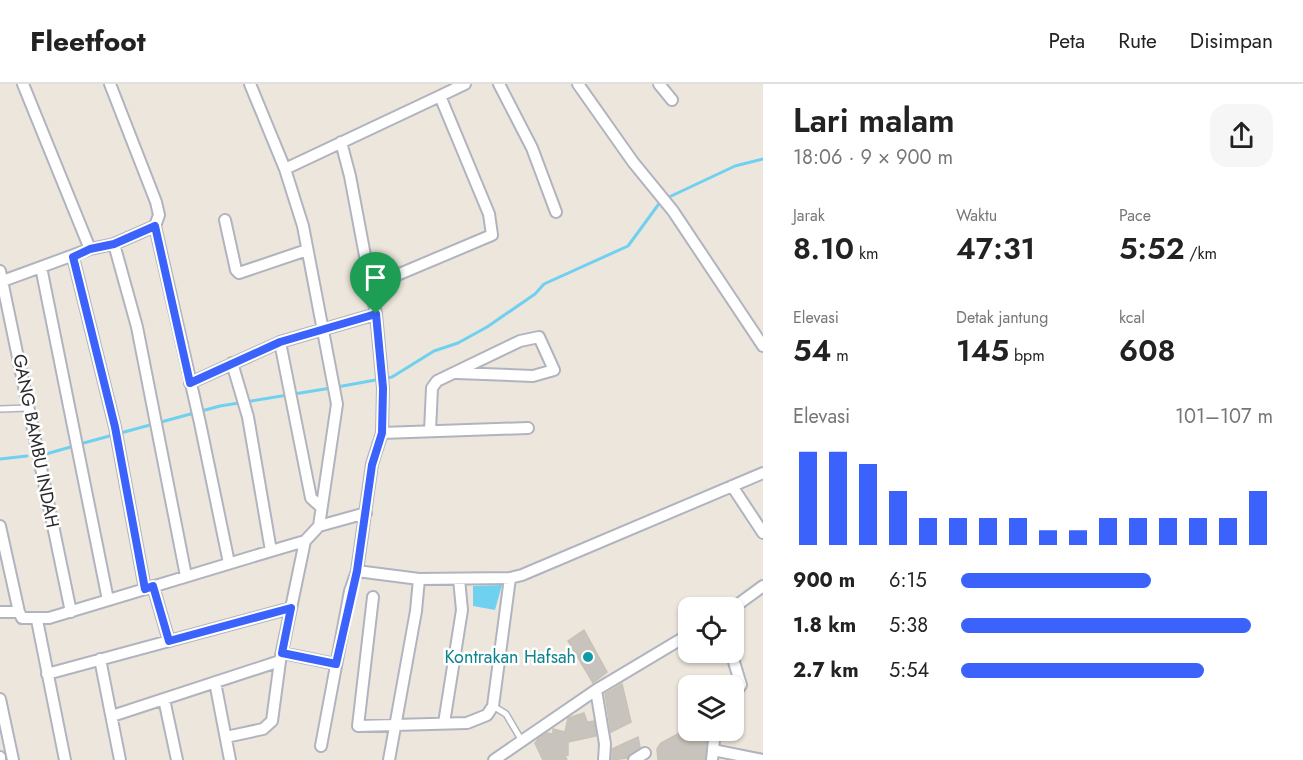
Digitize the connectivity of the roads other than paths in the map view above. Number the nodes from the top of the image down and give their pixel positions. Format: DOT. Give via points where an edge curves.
graph roads {
  1 [pos="23,84"];
  2 [pos="110,84"];
  3 [pos="250,84"];
  4 [pos="465,84"];
  5 [pos="499,84"];
  6 [pos="578,84"];
  7 [pos="659,84"];
  8 [pos="440,96"];
  9 [pos="672,100"];
  10 [pos="341,142"];
  11 [pos="285,169"];
  12 [pos="556,212"];
  13 [pos="225,220"];
  14 [pos="155,226"];
  15 [pos="114,244"];
  16 [pos="90,249"];
  17 [pos="307,250"];
  18 [pos="73,257"];
  19 [pos="40,267"];
  20 [pos="1,277"];
  21 [pos="371,286"];
  22 [pos="376,314"];
  23 [pos="322,332"];
  24 [pos="280,342"];
  25 [pos="763,346"];
  26 [pos="231,363"];
  27 [pos="457,373"];
  28 [pos="190,383"];
  29 [pos="29,408"];
  30 [pos="0,409"];
  31 [pos="528,428"];
  32 [pos="430,431"];
  33 [pos="382,433"];
  34 [pos="763,473"];
  35 [pos="732,486"];
  36 [pos="321,507"];
  37 [pos="366,513"];
  38 [pos="0,526"];
  39 [pos="319,526"];
  40 [pos="763,533"];
  41 [pos="305,541"];
  42 [pos="271,550"];
  43 [pos="229,563"];
  44 [pos="5,565"];
  45 [pos="357,571"];
  46 [pos="186,576"];
  47 [pos="510,578"];
  48 [pos="419,579"];
  49 [pos="459,579"];
  50 [pos="763,586"];
  51 [pos="149,588"];
  52 [pos="373,597"];
  53 [pos="108,600"];
  54 [pos="744,600"];
  55 [pos="291,608"];
  56 [pos="0,612"];
  57 [pos="19,612"];
  58 [pos="71,612"];
  59 [pos="37,620"];
  60 [pos="169,641"];
  61 [pos="678,641"];
  62 [pos="281,657"];
  63 [pos="100,659"];
  64 [pos="336,664"];
  65 [pos="47,674"];
  66 [pos="215,682"];
  67 [pos="596,690"];
  68 [pos="0,699"];
  69 [pos="164,699"];
  70 [pos="493,706"];
  71 [pos="112,716"];
  72 [pos="444,723"];
  73 [pos="395,726"];
  74 [pos="226,738"];
  75 [pos="522,741"];
  76 [pos="321,746"];
  77 [pos="645,753"];
  78 [pos="712,755"];
  79 [pos="13,760"];
  80 [pos="65,760"];
  81 [pos="120,760"];
  82 [pos="177,760"];
  83 [pos="230,760"];
  84 [pos="389,760"];
  85 [pos="494,760"];
  86 [pos="604,760"];
  87 [pos="634,760"];
  88 [pos="763,760"];
  1 -- 16 [label="street"];
  2 -- 14 [label="street" via="156,202 159,215"];
  3 -- 11 [label="street"];
  4 -- 8 [label="street"];
  5 -- 12 [label="street" via="532,148"];
  6 -- 25 [label="street" via="633,162 659,191"];
  7 -- 9 [label="street"];
  8 -- 10 [label="street"];
  8 -- 21 [label="street" via="489,214 492,235"];
  10 -- 11 [label="street"];
  10 -- 21 [label="street"];
  11 -- 17 [label="street"];
  13 -- 17 [label="street" via="239,273"];
  14 -- 15 [label="street"];
  14 -- 28 [label="street"];
  15 -- 16 [label="street"];
  15 -- 46 [label="street" via="137,327"];
  16 -- 18 [label="street"];
  17 -- 23 [label="street"];
  18 -- 19 [label="street"];
  18 -- 51 [label="street"];
  19 -- 20 [label="street"];
  19 -- 53 [label="street"];
  20 -- 29 [label="street, GANG BAMBU INDAH"];
  21 -- 22 [label="street"];
  22 -- 23 [label="street"];
  22 -- 33 [label="street" via="383,388"];
  23 -- 24 [label="street"];
  23 -- 36 [label="street" via="337,404"];
  24 -- 26 [label="street"];
  24 -- 36 [label="street" via="311,498"];
  26 -- 28 [label="street"];
  26 -- 42 [label="street" via="248,417"];
  27 -- 27 [label="street" via="533,376 554,370 539,337 520,341"];
  27 -- 32 [label="street" via="432,386"];
  28 -- 43 [label="street"];
  29 -- 30 [label="lane"];
  29 -- 58 [label="street, GANG BAMBU INDAH"];
  31 -- 32 [label="street"];
  32 -- 33 [label="street"];
  33 -- 37 [label="street" via="372,465"];
  34 -- 35 [label="street"];
  35 -- 40 [label="street"];
  35 -- 47 [label="street"];
  36 -- 39 [label="street"];
  37 -- 39 [label="street"];
  37 -- 45 [label="street"];
  38 -- 44 [label="street"];
  39 -- 41 [label="street"];
  41 -- 42 [label="street"];
  41 -- 55 [label="street"];
  42 -- 43 [label="street"];
  43 -- 46 [label="street"];
  44 -- 57 [label="street"];
  45 -- 48 [label="street"];
  45 -- 64 [label="street"];
  46 -- 51 [label="street"];
  47 -- 49 [label="street"];
  47 -- 70 [label="street"];
  48 -- 49 [label="street"];
  48 -- 73 [label="street"];
  49 -- 72 [label="street" via="462,610"];
  50 -- 54 [label="street"];
  51 -- 53 [label="street"];
  51 -- 60 [label="street"];
  52 -- 73 [label="street" via="356,723 361,727"];
  53 -- 58 [label="street"];
  55 -- 60 [label="street"];
  55 -- 62 [label="street"];
  56 -- 57 [label="street"];
  57 -- 59 [label="street" via="23,618"];
  58 -- 59 [label="street"];
  59 -- 65 [label="street"];
  60 -- 63 [label="street"];
  61 -- 67 [label="street"];
  62 -- 64 [label="street"];
  62 -- 66 [label="street"];
  62 -- 74 [label="street" via="270,724"];
  63 -- 65 [label="street"];
  63 -- 71 [label="street"];
  64 -- 76 [label="street"];
  65 -- 80 [label="street"];
  66 -- 69 [label="street"];
  66 -- 74 [label="street"];
  67 -- 75 [label="street"];
  67 -- 86 [label="street"];
  68 -- 79 [label="street"];
  69 -- 71 [label="street"];
  69 -- 82 [label="street"];
  70 -- 72 [label="street" via="480,720"];
  70 -- 75 [label="lane" via="506,714"];
  71 -- 81 [label="street"];
  72 -- 73 [label="street"];
  73 -- 84 [label="street"];
  74 -- 83 [label="street"];
  75 -- 85 [label="street"];
  77 -- 87 [label="street"];
  78 -- 88 [label="street"];
}
